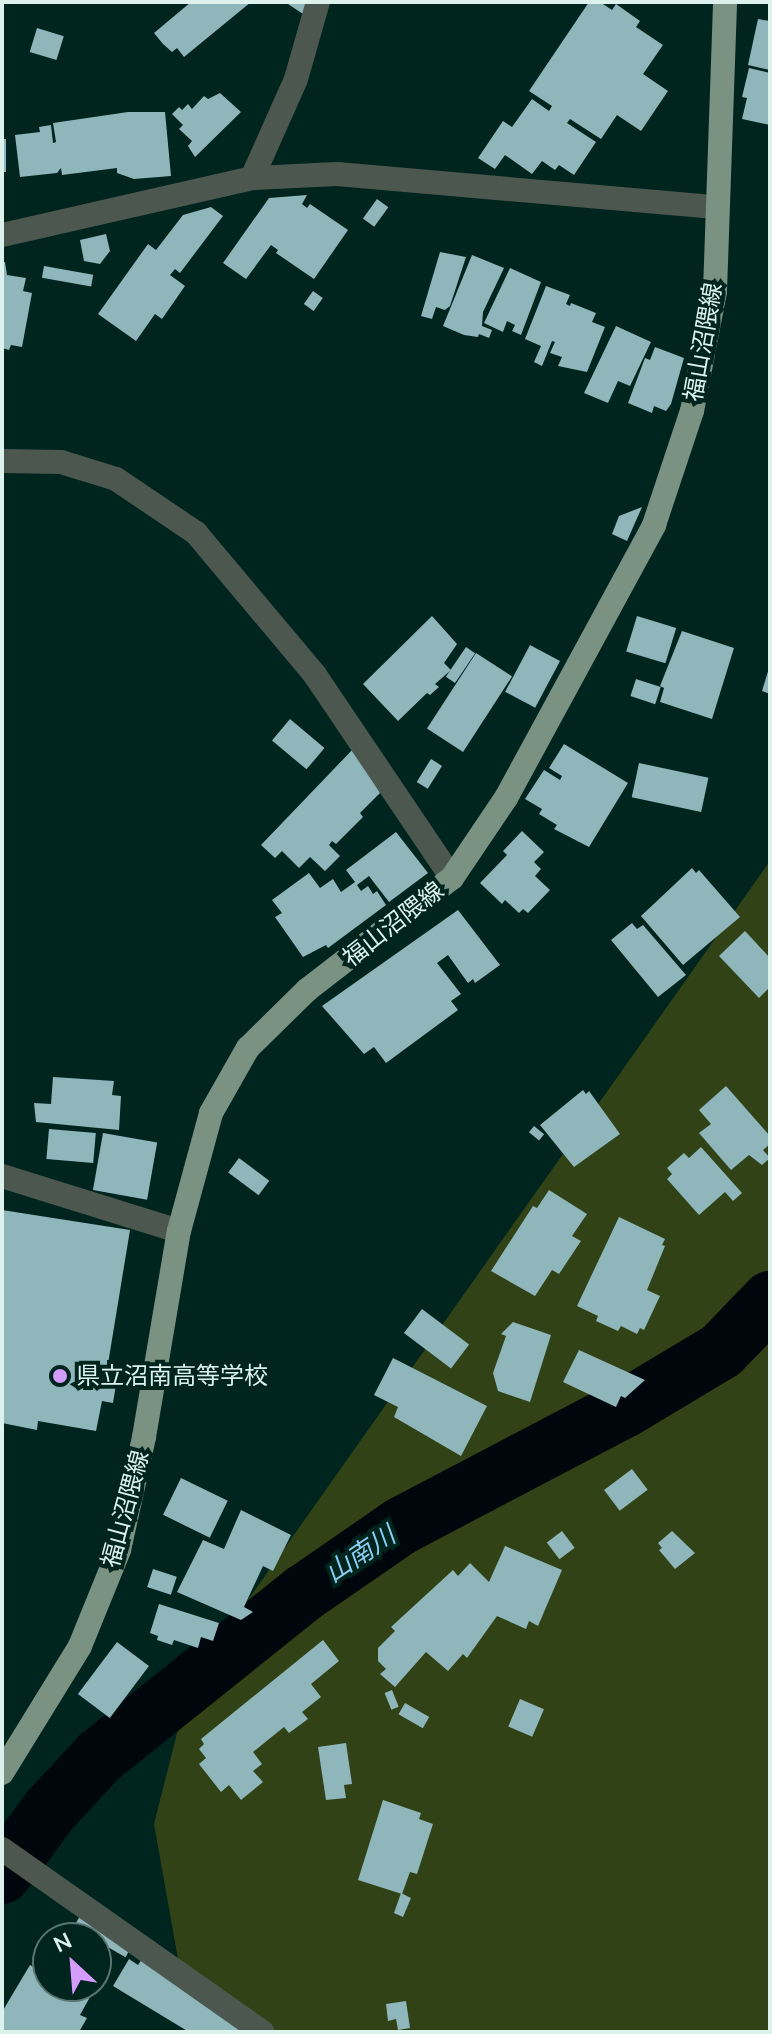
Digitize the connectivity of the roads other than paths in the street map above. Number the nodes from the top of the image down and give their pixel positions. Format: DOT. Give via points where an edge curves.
graph roads {
  1 [pos="318,2"];
  2 [pos="725,2"];
  3 [pos="252,178"];
  4 [pos="716,207"];
  5 [pos="2,235"];
  6 [pos="2,461"];
  7 [pos="452,878"];
  8 [pos="2,1176"];
  9 [pos="179,1231"];
  10 [pos="2,1773"];
  11 [pos="2,1849"];
  12 [pos="262,2032"];
  1 -- 3 [label="street" via="296,79"];
  2 -- 4 [label="main road, 福山沼隈線"];
  3 -- 4 [label="street" via="337,174"];
  3 -- 5 [label="street"];
  4 -- 7 [label="main road, 福山沼隈線" via="715,291 695,396 654,525 506,798"];
  6 -- 7 [label="street" via="61,462 116,479 196,533 315,675"];
  7 -- 9 [label="main road, 福山沼隈線" via="307,990 248,1048 211,1113"];
  8 -- 9 [label="street"];
  9 -- 10 [label="main road, 福山沼隈線" via="119,1550 80,1646"];
  11 -- 12 [label="street"];
}
